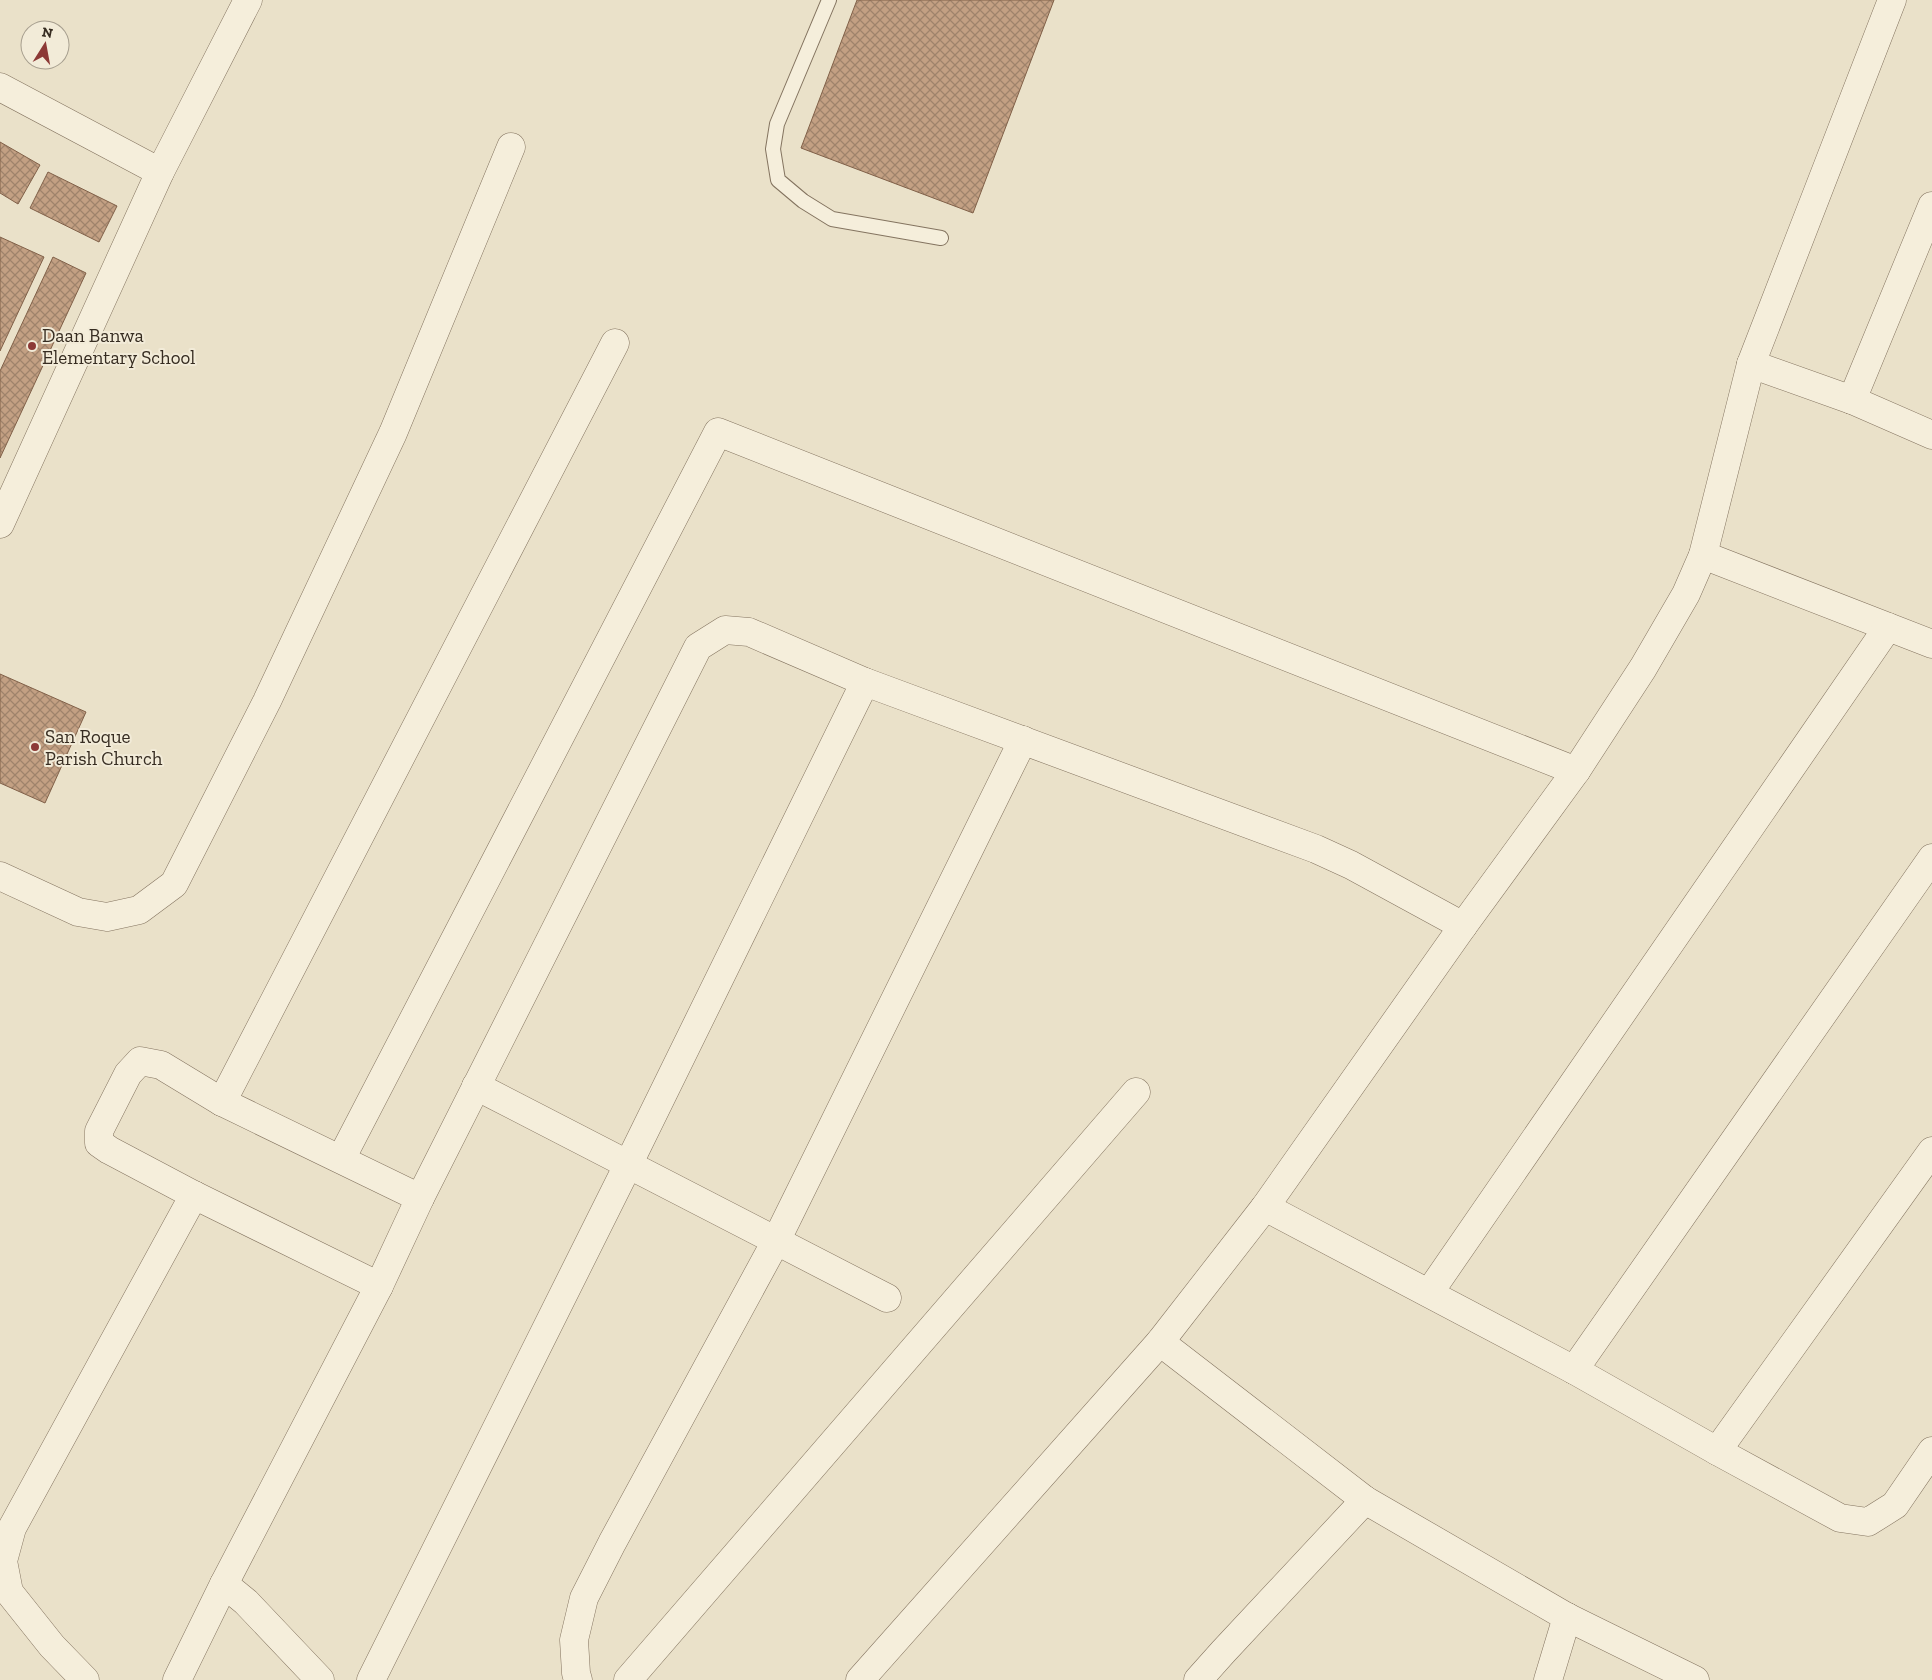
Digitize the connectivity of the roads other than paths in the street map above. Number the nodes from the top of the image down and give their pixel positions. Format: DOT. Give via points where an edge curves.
graph roads {
  1 [pos="248,0"];
  2 [pos="829,0"];
  3 [pos="1892,0"];
  4 [pos="0,87"];
  5 [pos="511,147"];
  6 [pos="160,172"];
  7 [pos="1932,206"];
  8 [pos="941,238"];
  9 [pos="615,342"];
  10 [pos="1750,364"];
  11 [pos="1852,400"];
  12 [pos="1932,435"];
  13 [pos="0,524"];
  14 [pos="1703,555"];
  15 [pos="1888,627"];
  16 [pos="1932,644"];
  17 [pos="865,682"];
  18 [pos="1023,740"];
  19 [pos="1576,771"];
  20 [pos="1932,858"];
  21 [pos="0,876"];
  22 [pos="1463,926"];
  23 [pos="476,1086"];
  24 [pos="1136,1092"];
  25 [pos="222,1102"];
  26 [pos="1932,1151"];
  27 [pos="341,1159"];
  28 [pos="628,1165"];
  29 [pos="194,1195"];
  30 [pos="420,1198"];
  31 [pos="1265,1207"];
  32 [pos="776,1241"];
  33 [pos="380,1286"];
  34 [pos="1429,1293"];
  35 [pos="887,1298"];
  36 [pos="1160,1342"];
  37 [pos="1574,1370"];
  38 [pos="1717,1451"];
  39 [pos="1932,1451"];
  40 [pos="1365,1500"];
  41 [pos="224,1584"];
  42 [pos="1567,1617"];
  43 [pos="84,1680"];
  44 [pos="177,1680"];
  45 [pos="320,1680"];
  46 [pos="371,1680"];
  47 [pos="578,1680"];
  48 [pos="628,1680"];
  49 [pos="860,1680"];
  50 [pos="1198,1680"];
  51 [pos="1548,1680"];
  52 [pos="1695,1680"];
  1 -- 6 [label="street"];
  2 -- 8 [label="lane" via="778,124 773,149 778,180 832,219"];
  3 -- 10 [label="street"];
  4 -- 6 [label="street"];
  5 -- 21 [label="street" via="393,433 268,701 174,884 140,910 107,917 78,912"];
  6 -- 13 [label="street"];
  7 -- 11 [label="street"];
  9 -- 25 [label="street"];
  10 -- 11 [label="street"];
  10 -- 14 [label="street"];
  11 -- 12 [label="street"];
  14 -- 15 [label="street"];
  14 -- 19 [label="street" via="1686,594"];
  15 -- 16 [label="street"];
  15 -- 34 [label="street"];
  17 -- 18 [label="street"];
  17 -- 23 [label="street" via="749,632 725,630 698,646"];
  17 -- 28 [label="street"];
  18 -- 22 [label="street" via="1316,849"];
  18 -- 32 [label="street"];
  19 -- 22 [label="street"];
  19 -- 27 [label="street" via="718,432"];
  20 -- 37 [label="street"];
  22 -- 31 [label="street"];
  23 -- 28 [label="street"];
  23 -- 30 [label="street"];
  24 -- 48 [label="street"];
  25 -- 27 [label="street"];
  25 -- 29 [label="street" via="161,1065 140,1061 128,1074 100,1131 99,1143"];
  26 -- 38 [label="street"];
  27 -- 30 [label="street"];
  28 -- 32 [label="street"];
  28 -- 46 [label="street"];
  29 -- 33 [label="street"];
  29 -- 43 [label="street" via="12,1528 2,1560 9,1592"];
  30 -- 33 [label="street"];
  31 -- 34 [label="street"];
  31 -- 36 [label="street"];
  32 -- 35 [label="street"];
  32 -- 47 [label="street" via="584,1598 574,1640"];
  33 -- 41 [label="street"];
  34 -- 37 [label="street"];
  36 -- 40 [label="street"];
  36 -- 49 [label="street"];
  37 -- 38 [label="street"];
  38 -- 39 [label="street" via="1840,1518 1868,1522 1895,1505"];
  40 -- 42 [label="street"];
  40 -- 50 [label="street"];
  41 -- 44 [label="street"];
  41 -- 45 [label="street" via="246,1602"];
  42 -- 51 [label="street"];
  42 -- 52 [label="street"];
}
